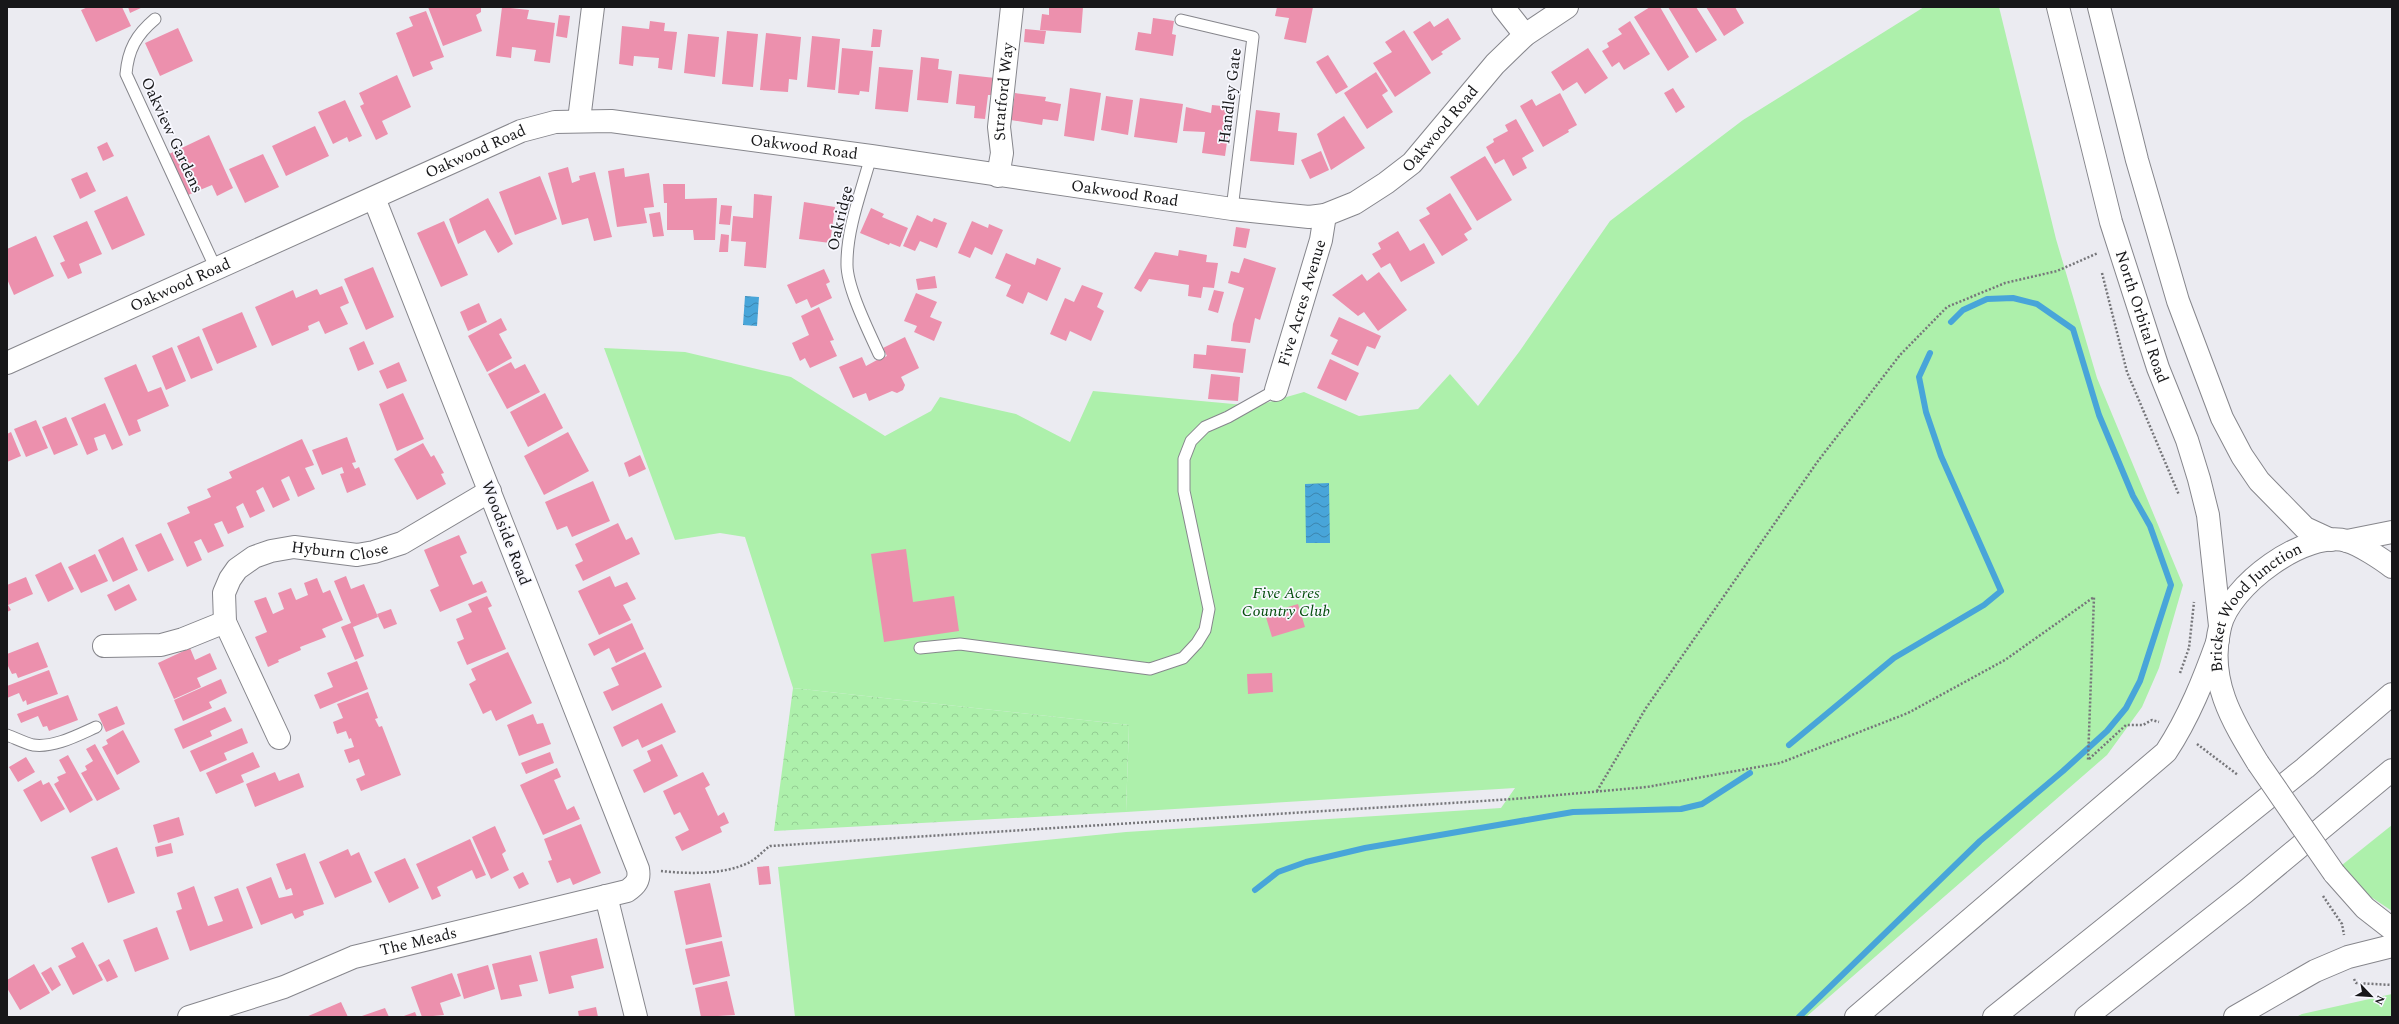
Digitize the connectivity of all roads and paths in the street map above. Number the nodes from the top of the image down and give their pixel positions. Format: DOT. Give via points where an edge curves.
graph roads {
  1 [pos="593,7"];
  2 [pos="1012,7"];
  3 [pos="1503,7"];
  4 [pos="1567,7"];
  5 [pos="2058,7"];
  6 [pos="2099,7"];
  7 [pos="155,19"];
  8 [pos="1181,20"];
  9 [pos="1525,35"];
  10 [pos="580,120"];
  11 [pos="871,156"];
  12 [pos="998,176"];
  13 [pos="374,198"];
  14 [pos="1232,209"];
  15 [pos="1325,215"];
  16 [pos="2096,246"];
  17 [pos="2098,253"];
  18 [pos="2099,261"];
  19 [pos="2101,268"];
  20 [pos="216,269"];
  21 [pos="879,354"];
  22 [pos="7,362"];
  23 [pos="1276,390"];
  24 [pos="490,492"];
  25 [pos="2180,498"];
  26 [pos="2392,532"];
  27 [pos="2339,541"];
  28 [pos="2392,567"];
  29 [pos="2194,596"];
  30 [pos="225,622"];
  31 [pos="2219,633"];
  32 [pos="104,646"];
  33 [pos="920,648"];
  34 [pos="2178,678"];
  35 [pos="2392,694"];
  36 [pos="96,727"];
  37 [pos="2171,728"];
  38 [pos="7,735"];
  39 [pos="279,738"];
  40 [pos="2392,770"];
  41 [pos="2238,775"];
  42 [pos="1597,791"];
  43 [pos="638,869"];
  44 [pos="606,896"];
  45 [pos="2392,929"];
  46 [pos="2392,946"];
  47 [pos="189,1017"];
  48 [pos="636,1017"];
  49 [pos="1856,1017"];
  50 [pos="1994,1017"];
  51 [pos="2086,1017"];
  52 [pos="2235,1017"];
  1 -- 10 [label="main road"];
  2 -- 12 [label="main road, Stratford Way" via="999,127 1002,153"];
  3 -- 9 [label="main road"];
  4 -- 9 [label="main road, Oakwood Road"];
  5 -- 31 [label="main road, North Orbital Road" via="2111,222 2158,368 2200,479 2208,515"];
  6 -- 27 [label="main road" via="2137,160 2178,301 2222,418 2259,481 2305,528"];
  7 -- 20 [label="lane, Oakview Gardens" via="136,38 128,55 126,74"];
  8 -- 14 [label="lane, Handley Gate" via="1253,37"];
  9 -- 15 [label="main road, Oakwood Road" via="1495,64 1412,163 1355,203"];
  10 -- 11 [label="main road, Oakwood Road" via="626,123"];
  10 -- 13 [label="main road, Oakwood Road" via="555,122 521,131"];
  11 -- 12 [label="main road, Oakwood Road"];
  11 -- 21 [label="lane, Oakridge" via="848,241 846,264 858,308"];
  12 -- 14 [label="main road, Oakwood Road"];
  13 -- 20 [label="main road, Oakwood Road"];
  13 -- 24 [label="main road, Woodside Road"];
  14 -- 15 [label="main road, Oakwood Road" via="1309,217"];
  15 -- 23 [label="main road, Five Acres Avenue" via="1321,240"];
  16 -- 17 [label="path"];
  17 -- 18 [label="path"];
  17 -- 42 [label="path" via="2057,271 2005,283 1947,308 1900,355 1818,461 1646,708"];
  19 -- 25 [label="path" via="2127,372"];
  20 -- 22 [label="main road, Oakwood Road"];
  23 -- 33 [label="lane" via="1205,427 1191,441 1184,459 1184,491 1209,609 1205,630 1183,658 1150,669 960,644"];
  24 -- 30 [label="main road, Hyburn Close" via="402,543 374,552 358,555 294,548 271,550 254,557 237,569 230,578 224,593"];
  24 -- 43 [label="main road, Woodside Road"];
  26 -- 27 [label="main road, Bricket Wood Junction"];
  27 -- 28 [label="main road"];
  27 -- 31 [label="main road, Bricket Wood Junction" via="2305,546 2284,555 2262,571 2242,587 2225,613"];
  29 -- 34 [label="path" via="2189,648"];
  30 -- 32 [label="main road" via="184,639 161,645"];
  30 -- 39 [label="main road, Hyburn Close"];
  31 -- 37 [label="main road" via="2201,685"];
  31 -- 45 [label="main road, Bricket Wood Junction, bridge" via="2218,671 2222,695 2233,722 2258,763 2334,873 2365,908"];
  35 -- 50 [label="main road" via="2305,768"];
  36 -- 38 [label="lane" via="44,745 33,745"];
  37 -- 41 [label="path" via="2206,750"];
  37 -- 42 [label="path" via="2152,720 2143,725 2126,725 2088,760 2094,597 2005,660 1908,713 1780,763 1647,786"];
  37 -- 49 [label="main road" via="2166,752 2148,770"];
  40 -- 51 [label="main road" via="2246,892"];
  42 -- 43 [label="path" via="1514,799 770,846 750,862 695,874"];
  43 -- 44 [label="main road, The Meads" via="636,885 627,891"];
  44 -- 47 [label="main road, The Meads" via="354,957 284,987"];
  44 -- 48 [label="main road"];
  46 -- 52 [label="main road" via="2348,957 2316,971"];
}
